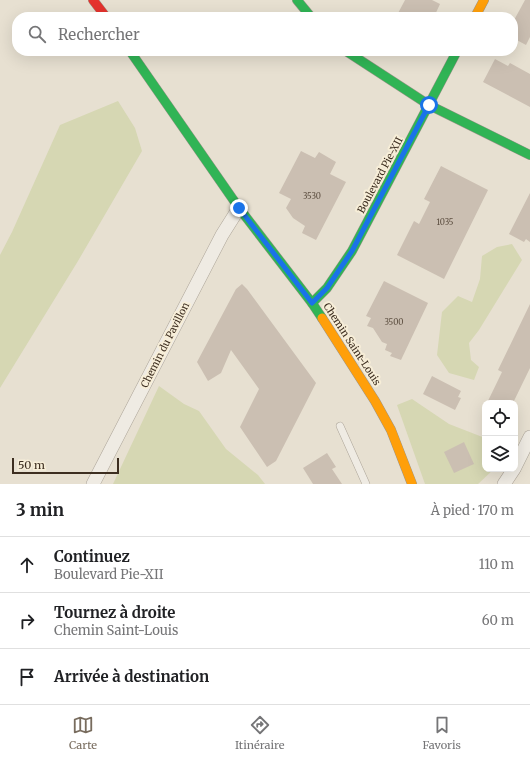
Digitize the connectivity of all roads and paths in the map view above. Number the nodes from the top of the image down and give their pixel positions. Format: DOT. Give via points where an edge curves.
graph roads {
  1 [pos="93,0"];
  2 [pos="297,0"];
  3 [pos="484,0"];
  4 [pos="102,12"];
  5 [pos="308,12"];
  6 [pos="478,12"];
  7 [pos="133,56"];
  8 [pos="354,56"];
  9 [pos="454,56"];
  10 [pos="429,105"];
  11 [pos="530,155"];
  12 [pos="239,208"];
  13 [pos="312,303"];
  14 [pos="340,426"];
  15 [pos="530,437"];
  16 [pos="518,460"];
  17 [pos="512,472"];
  18 [pos="93,484"];
  19 [pos="366,484"];
  20 [pos="412,484"];
  21 [pos="504,484"];
  1 -- 4 [label="street"];
  2 -- 5 [label="street"];
  3 -- 6 [label="street"];
  7 -- 12 [label="street, Chemin Saint-Louis"];
  8 -- 10 [label="street"];
  9 -- 10 [label="street, Boulevard Pie-XII"];
  10 -- 11 [label="street"];
  10 -- 13 [label="street, Boulevard Pie-XII" via="352,251 327,288"];
  12 -- 13 [label="street, Chemin Saint-Louis"];
  12 -- 18 [label="street, Chemin du Pavillon" via="222,235"];
  13 -- 20 [label="street, Chemin Saint-Louis" via="391,430"];
  14 -- 19 [label="lane"];
  15 -- 16 [label="street"];
  17 -- 21 [label="street"];
}
